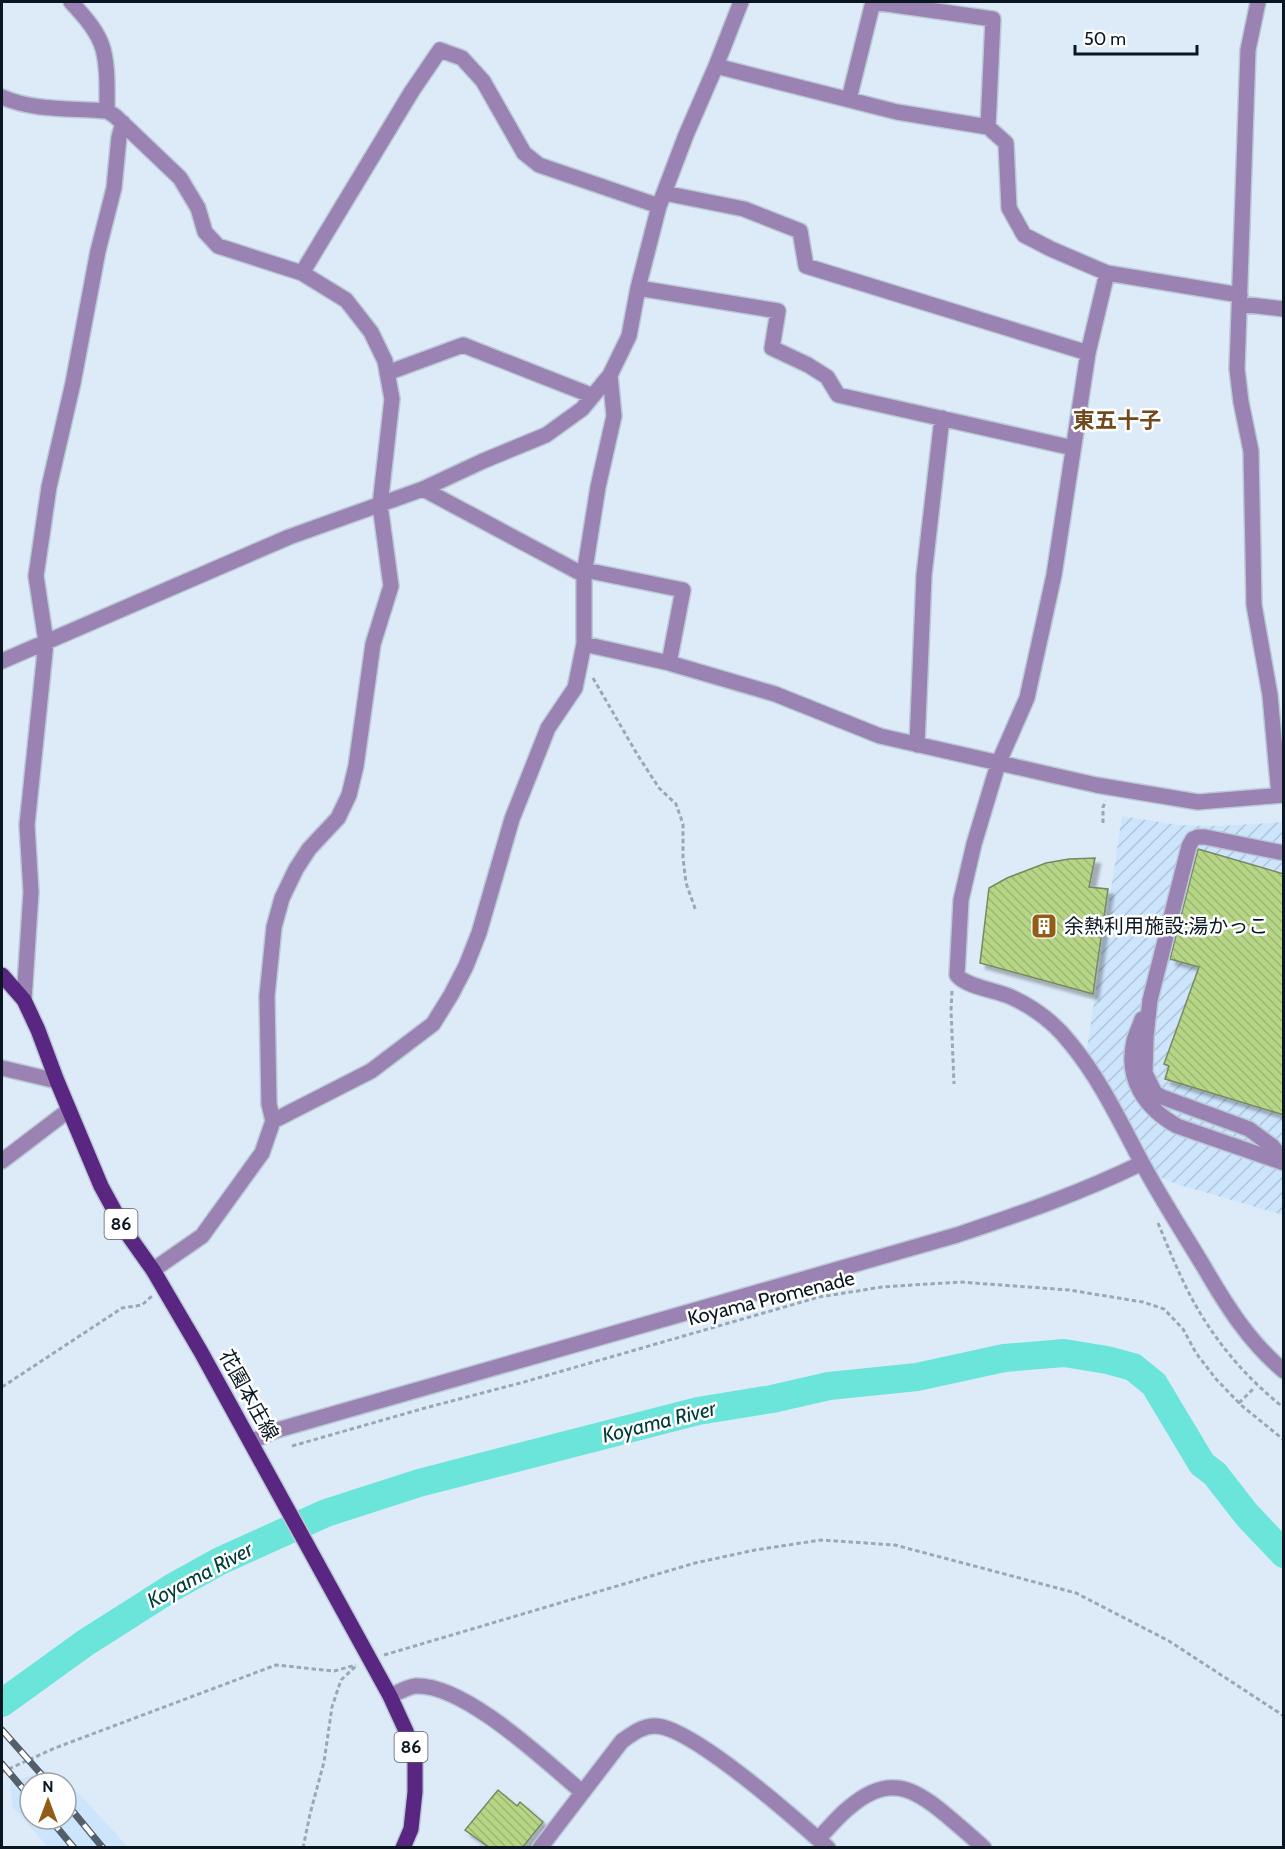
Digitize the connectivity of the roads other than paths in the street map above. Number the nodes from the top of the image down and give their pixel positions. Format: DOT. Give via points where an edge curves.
graph roads {
  1 [pos="71,2"];
  2 [pos="741,2"];
  3 [pos="1258,2"];
  4 [pos="716,66"];
  5 [pos="2,97"];
  6 [pos="849,99"];
  7 [pos="106,111"];
  8 [pos="123,123"];
  9 [pos="988,127"];
  10 [pos="662,200"];
  11 [pos="302,273"];
  12 [pos="1107,273"];
  13 [pos="638,288"];
  14 [pos="1240,300"];
  15 [pos="1284,309"];
  16 [pos="1088,352"];
  17 [pos="387,373"];
  18 [pos="610,375"];
  19 [pos="593,396"];
  20 [pos="942,418"];
  21 [pos="1073,448"];
  22 [pos="423,489"];
  23 [pos="380,505"];
  24 [pos="585,573"];
  25 [pos="46,642"];
  26 [pos="583,651"];
  27 [pos="2,661"];
  28 [pos="669,663"];
  29 [pos="917,745"];
  30 [pos="998,764"];
  31 [pos="1281,795"];
  32 [pos="1281,852"];
  33 [pos="2,975"];
  34 [pos="24,1000"];
  35 [pos="1150,1000"];
  36 [pos="2,1068"];
  37 [pos="57,1081"];
  38 [pos="69,1110"];
  39 [pos="273,1121"];
  40 [pos="2,1161"];
  41 [pos="1284,1161"];
  42 [pos="1142,1163"];
  43 [pos="153,1270"];
  44 [pos="1284,1371"];
  45 [pos="251,1442"];
  46 [pos="390,1696"];
  47 [pos="582,1792"];
  48 [pos="823,1843"];
  49 [pos="403,1848"];
  50 [pos="540,1848"];
  51 [pos="984,1848"];
  1 -- 7 [label="street" via="90,24 103,48"];
  2 -- 4 [label="street"];
  3 -- 14 [label="street" via="1248,50"];
  4 -- 6 [label="street"];
  4 -- 10 [label="street"];
  5 -- 7 [label="street" via="15,103"];
  6 -- 9 [label="street" via="897,112"];
  6 -- 9 [label="street" via="873,2 993,19"];
  7 -- 8 [label="street"];
  8 -- 11 [label="street" via="180,178 198,208 205,232 218,246"];
  8 -- 25 [label="street" via="114,188 49,487 36,576"];
  9 -- 12 [label="street" via="1006,143 1009,208 1024,235"];
  10 -- 11 [label="street" via="539,165 524,153 483,81 462,58 441,50"];
  10 -- 13 [label="street"];
  10 -- 16 [label="street" via="744,209 800,231 806,266"];
  11 -- 17 [label="street" via="346,300 371,332"];
  12 -- 14 [label="street"];
  12 -- 16 [label="street"];
  13 -- 18 [label="street" via="629,336"];
  13 -- 20 [label="street" via="778,311 772,348 827,377 838,394"];
  14 -- 15 [label="street"];
  14 -- 31 [label="street" via="1237,369 1252,459 1254,605 1270,695"];
  16 -- 21 [label="street"];
  17 -- 19 [label="street" via="463,345"];
  17 -- 23 [label="street" via="392,399"];
  18 -- 19 [label="street"];
  18 -- 24 [label="street" via="614,416"];
  19 -- 22 [label="street" via="546,435"];
  20 -- 21 [label="street"];
  20 -- 29 [label="street" via="924,575"];
  21 -- 30 [label="street" via="1054,575 1027,698"];
  22 -- 23 [label="street"];
  22 -- 24 [label="street"];
  23 -- 25 [label="street" via="289,537"];
  23 -- 39 [label="street" via="391,586 373,644 349,795 338,818 296,869 274,927 267,996 269,1104"];
  24 -- 26 [label="street"];
  24 -- 28 [label="street" via="683,590"];
  25 -- 27 [label="street"];
  25 -- 34 [label="street" via="27,825 31,892"];
  26 -- 28 [label="street"];
  26 -- 39 [label="street" via="575,688 548,728 512,819 466,966 433,1024 371,1071"];
  28 -- 29 [label="street" via="775,694 858,729"];
  29 -- 30 [label="street"];
  30 -- 31 [label="street" via="1198,802"];
  30 -- 42 [label="street" via="963,892 957,975 963,981 1010,996 1052,1022 1073,1045 1105,1094"];
  32 -- 35 [label="street" via="1205,837 1193,839"];
  33 -- 34 [label="main road, 花園本庄線 / 86"];
  34 -- 37 [label="main road, 花園本庄線 / 86"];
  35 -- 41 [label="street" via="1144,1065 1155,1093 1249,1129"];
  35 -- 41 [label="street" via="1134,1041 1132,1059 1135,1084 1151,1107 1178,1126"];
  36 -- 37 [label="street"];
  37 -- 38 [label="main road, 花園本庄線 / 86"];
  38 -- 40 [label="street"];
  38 -- 43 [label="main road, 花園本庄線 / 86" via="101,1186"];
  39 -- 43 [label="street" via="262,1153 202,1236"];
  42 -- 44 [label="street" via="1232,1316"];
  42 -- 45 [label="street" via="1032,1210 957,1235 274,1431"];
  43 -- 45 [label="main road, 花園本庄線 / 86"];
  45 -- 46 [label="main road, 花園本庄線 / 86"];
  46 -- 47 [label="street" via="418,1686 466,1701 499,1723"];
  46 -- 49 [label="main road, 花園本庄線 / 86" via="415,1761 411,1829"];
  47 -- 48 [label="street" via="622,1741 637,1730 655,1726 673,1730 699,1744"];
  47 -- 50 [label="street"];
  48 -- 51 [label="street" via="851,1805 878,1790 896,1787 928,1800"];
}
